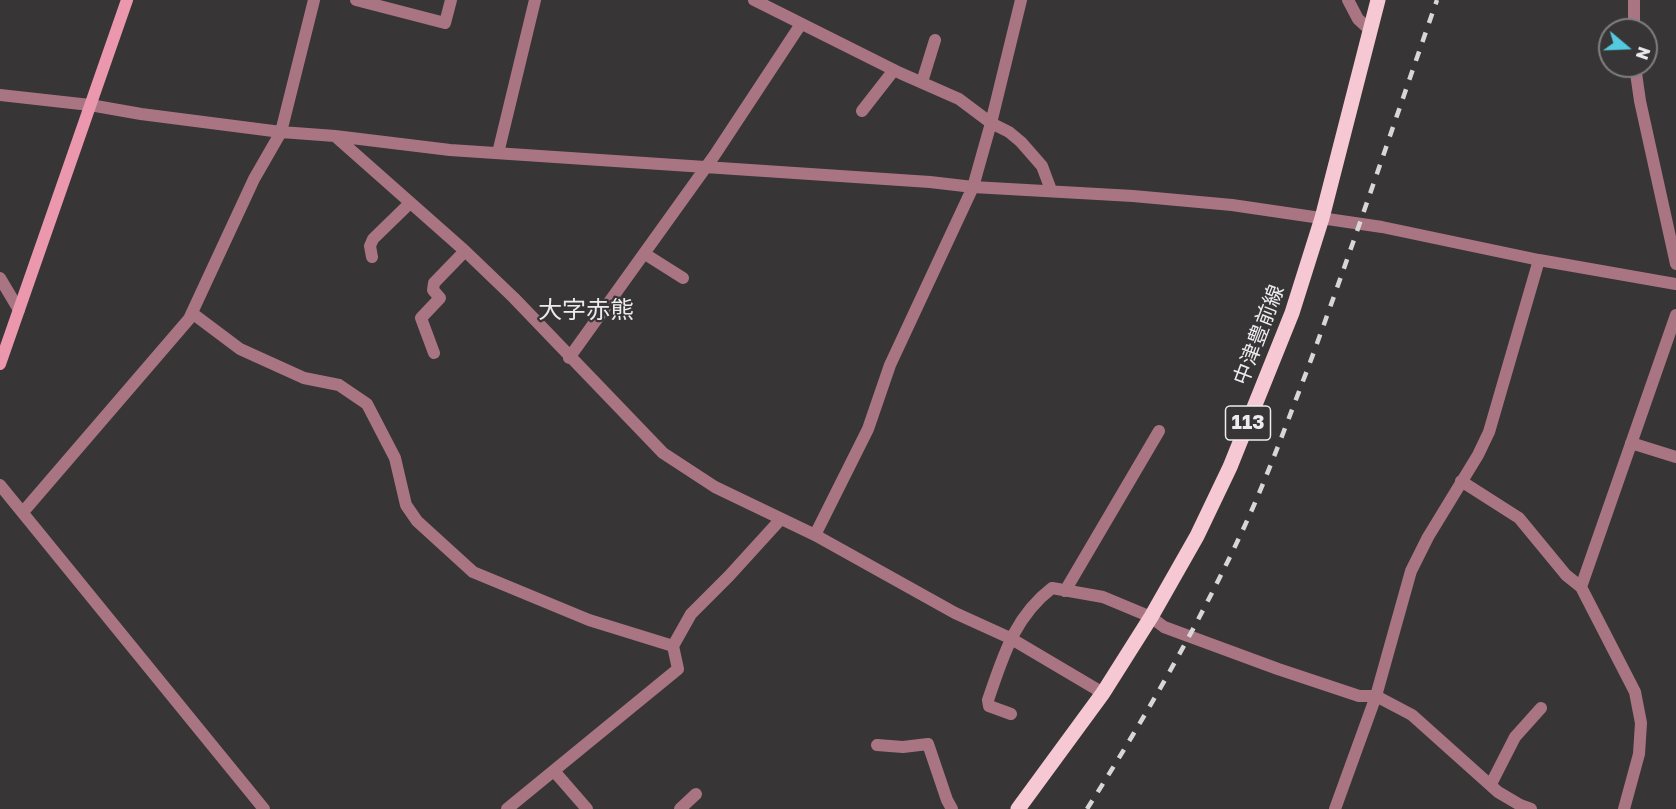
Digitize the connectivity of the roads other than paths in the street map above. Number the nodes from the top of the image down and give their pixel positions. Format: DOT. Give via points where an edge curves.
graph roads {
  1 [pos="127,0"];
  2 [pos="314,0"];
  3 [pos="451,0"];
  4 [pos="535,0"];
  5 [pos="754,0"];
  6 [pos="1021,0"];
  7 [pos="1348,0"];
  8 [pos="1378,0"];
  9 [pos="1634,0"];
  10 [pos="362,1"];
  11 [pos="1634,18"];
  12 [pos="801,24"];
  13 [pos="1370,30"];
  14 [pos="935,40"];
  15 [pos="894,70"];
  16 [pos="1637,78"];
  17 [pos="922,82"];
  18 [pos="0,95"];
  19 [pos="90,105"];
  20 [pos="862,111"];
  21 [pos="991,123"];
  22 [pos="281,132"];
  23 [pos="335,136"];
  24 [pos="498,153"];
  25 [pos="704,168"];
  26 [pos="973,187"];
  27 [pos="1051,190"];
  28 [pos="411,203"];
  29 [pos="1322,218"];
  30 [pos="465,251"];
  31 [pos="645,254"];
  32 [pos="372,257"];
  33 [pos="1539,260"];
  34 [pos="1676,264"];
  35 [pos="0,278"];
  36 [pos="683,278"];
  37 [pos="1676,284"];
  38 [pos="19,310"];
  39 [pos="192,313"];
  40 [pos="1676,315"];
  41 [pos="434,353"];
  42 [pos="569,358"];
  43 [pos="0,364"];
  44 [pos="1159,431"];
  45 [pos="1631,443"];
  46 [pos="1676,457"];
  47 [pos="1461,481"];
  48 [pos="0,484"];
  49 [pos="23,512"];
  50 [pos="780,520"];
  51 [pos="815,535"];
  52 [pos="1581,587"];
  53 [pos="1065,591"];
  54 [pos="1151,617"];
  55 [pos="1010,638"];
  56 [pos="673,646"];
  57 [pos="1103,693"];
  58 [pos="1376,696"];
  59 [pos="1541,708"];
  60 [pos="1011,714"];
  61 [pos="877,745"];
  62 [pos="554,771"];
  63 [pos="1491,784"];
  64 [pos="696,794"];
  65 [pos="1526,808"];
  66 [pos="264,809"];
  67 [pos="507,809"];
  68 [pos="587,809"];
  69 [pos="680,809"];
  70 [pos="952,809"];
  71 [pos="1017,809"];
  72 [pos="1335,809"];
  73 [pos="1624,809"];
  1 -- 19 [label="street"];
  2 -- 22 [label="street"];
  3 -- 10 [label="street" via="445,23"];
  4 -- 24 [label="street"];
  5 -- 12 [label="street"];
  6 -- 21 [label="street"];
  7 -- 13 [label="street" via="1358,19"];
  8 -- 13 [label="main road, 中津豊前線 / 113"];
  9 -- 11 [label="street"];
  12 -- 15 [label="street"];
  12 -- 25 [label="street"];
  13 -- 29 [label="main road, 中津豊前線 / 113"];
  14 -- 17 [label="street"];
  15 -- 17 [label="street"];
  15 -- 20 [label="street"];
  16 -- 34 [label="street"];
  17 -- 21 [label="street" via="959,99"];
  18 -- 19 [label="street"];
  19 -- 22 [label="street"];
  19 -- 38 [label="street"];
  21 -- 26 [label="street"];
  21 -- 27 [label="street" via="1009,132 1033,154"];
  22 -- 23 [label="street"];
  22 -- 39 [label="street" via="254,179"];
  23 -- 24 [label="street"];
  23 -- 28 [label="street"];
  24 -- 25 [label="street"];
  25 -- 26 [label="street"];
  25 -- 31 [label="street"];
  26 -- 27 [label="street"];
  26 -- 51 [label="street" via="890,365 868,429"];
  27 -- 29 [label="street" via="1232,205"];
  28 -- 30 [label="street"];
  28 -- 32 [label="street" via="373,239"];
  29 -- 33 [label="street"];
  29 -- 54 [label="main road, 中津豊前線 / 113" via="1292,313 1230,467"];
  30 -- 41 [label="street" via="434,283 433,290 440,298 421,318"];
  30 -- 42 [label="street"];
  31 -- 36 [label="street"];
  31 -- 42 [label="street"];
  33 -- 37 [label="street"];
  33 -- 47 [label="street" via="1490,432"];
  35 -- 38 [label="street"];
  38 -- 43 [label="street"];
  39 -- 49 [label="street"];
  39 -- 56 [label="street" via="240,349 304,378 339,385 367,404 395,458 406,505 417,521 473,572 589,620"];
  40 -- 45 [label="street"];
  42 -- 50 [label="street" via="663,453 714,487"];
  44 -- 53 [label="street"];
  45 -- 46 [label="street"];
  45 -- 52 [label="street"];
  47 -- 52 [label="street" via="1519,518 1566,575"];
  47 -- 58 [label="street" via="1411,571"];
  48 -- 49 [label="street"];
  49 -- 66 [label="street"];
  50 -- 51 [label="street"];
  50 -- 56 [label="street" via="691,614"];
  51 -- 55 [label="street" via="955,613"];
  52 -- 73 [label="street" via="1635,692 1641,723 1639,754"];
  53 -- 54 [label="street" via="1103,597"];
  53 -- 55 [label="street" via="1052,588 1037,599"];
  54 -- 57 [label="main road, 中津豊前線 / 113"];
  54 -- 58 [label="street" via="1164,627 1278,669 1359,696"];
  55 -- 57 [label="street"];
  55 -- 60 [label="street" via="988,700 989,706"];
  56 -- 62 [label="street" via="678,669"];
  57 -- 71 [label="main road, 中津豊前線 / 113"];
  58 -- 63 [label="street" via="1412,715"];
  58 -- 72 [label="street"];
  59 -- 63 [label="street" via="1515,737"];
  61 -- 70 [label="street" via="928,744"];
  62 -- 67 [label="street"];
  62 -- 68 [label="street"];
  63 -- 65 [label="street"];
  64 -- 69 [label="street"];
}
